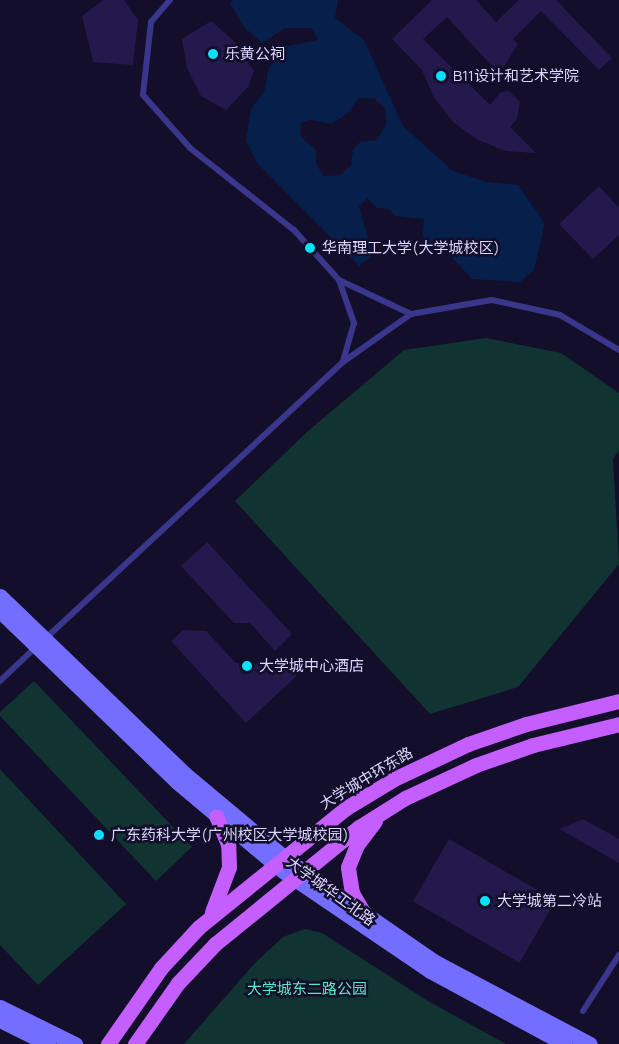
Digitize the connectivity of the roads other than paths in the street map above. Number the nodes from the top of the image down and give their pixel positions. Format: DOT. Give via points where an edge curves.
graph roads {
  1 [pos="170,0"];
  2 [pos="339,280"];
  3 [pos="411,314"];
  4 [pos="619,350"];
  5 [pos="343,362"];
  6 [pos="0,596"];
  7 [pos="0,611"];
  8 [pos="41,643"];
  9 [pos="0,681"];
  10 [pos="619,701"];
  11 [pos="619,724"];
  12 [pos="384,811"];
  13 [pos="216,816"];
  14 [pos="278,860"];
  15 [pos="296,874"];
  16 [pos="366,917"];
  17 [pos="207,920"];
  18 [pos="619,955"];
  19 [pos="0,1007"];
  20 [pos="583,1011"];
  21 [pos="0,1020"];
  22 [pos="48,1044"];
  23 [pos="75,1044"];
  24 [pos="108,1044"];
  25 [pos="135,1044"];
  26 [pos="565,1044"];
  27 [pos="590,1044"];
  1 -- 2 [label="lane" via="151,22 143,95 190,148 294,230"];
  2 -- 3 [label="lane"];
  2 -- 5 [label="lane" via="354,322"];
  3 -- 4 [label="lane" via="492,300 560,315"];
  3 -- 5 [label="lane"];
  5 -- 8 [label="lane"];
  6 -- 8 [label="main road, 大学城华工北路"];
  7 -- 8 [label="main road, 大学城华工北路"];
  8 -- 9 [label="lane"];
  8 -- 13 [label="main road, 大学城华工北路"];
  8 -- 14 [label="main road, 大学城华工北路"];
  10 -- 14 [label="main road, 大学城中环东路" via="526,724 434,759 360,799"];
  11 -- 12 [label="main road" via="533,745 477,765"];
  12 -- 15 [label="main road"];
  12 -- 16 [label="main road" via="357,845 348,867 352,892"];
  13 -- 14 [label="main road, 大学城华工北路"];
  13 -- 17 [label="main road" via="228,844 229,867"];
  14 -- 15 [label="main road, 大学城华工北路"];
  14 -- 17 [label="main road, 大学城中环东路"];
  15 -- 16 [label="main road, 大学城华工北路"];
  15 -- 25 [label="main road" via="204,955 167,997"];
  15 -- 26 [label="main road, 大学城华工北路" via="430,971"];
  16 -- 27 [label="main road, 大学城华工北路" via="485,990"];
  17 -- 24 [label="main road, 大学城中环东路" via="161,968"];
  18 -- 20 [label="lane"];
  19 -- 23 [label="main road"];
  21 -- 22 [label="main road"];
}
